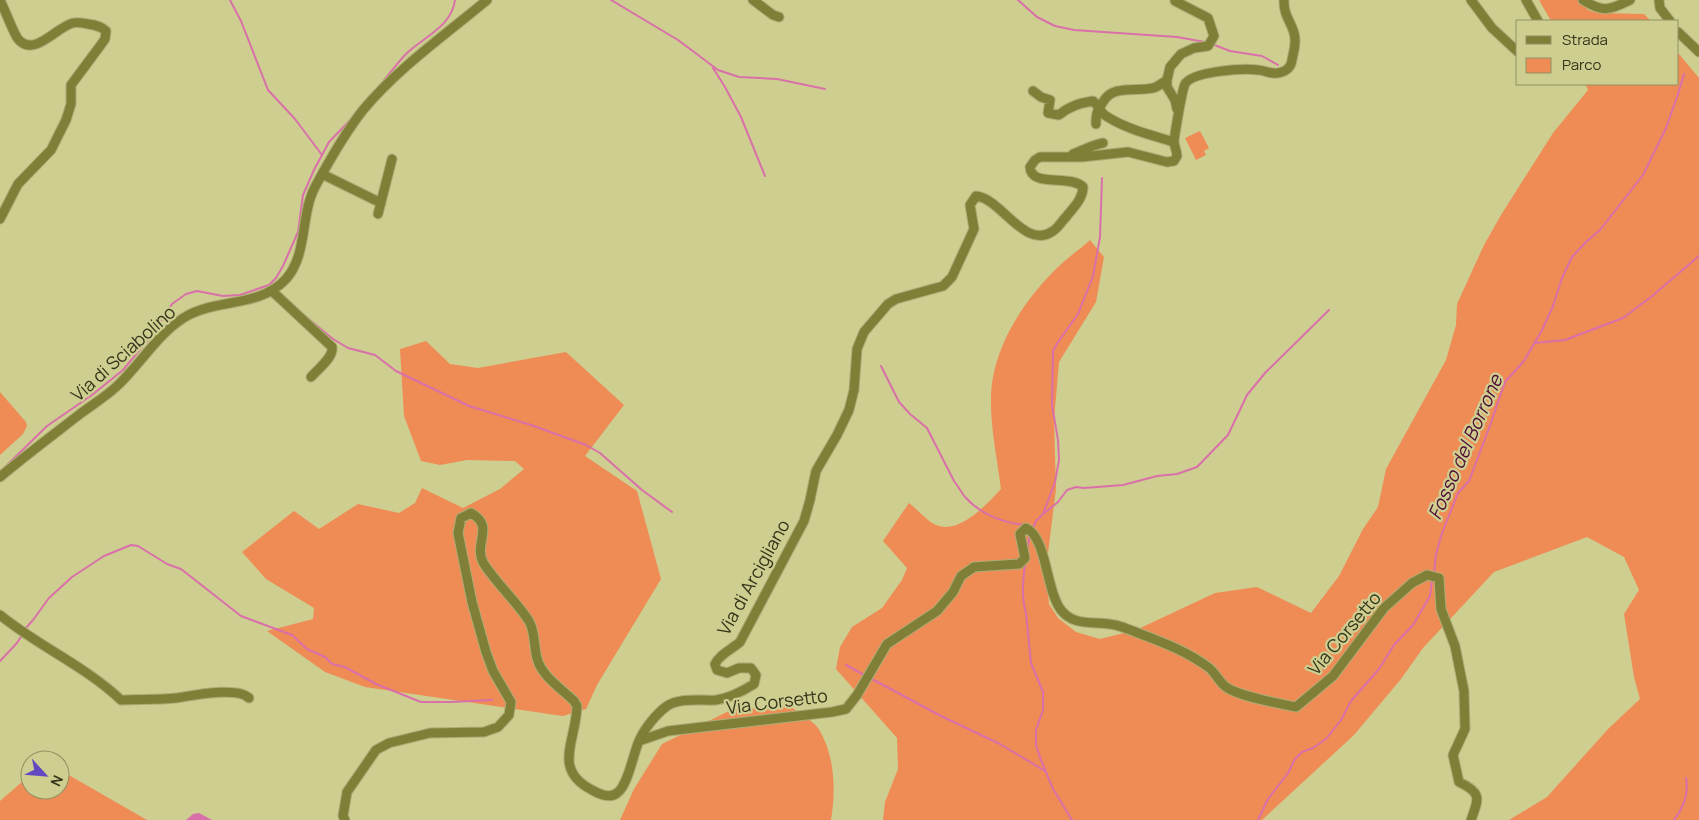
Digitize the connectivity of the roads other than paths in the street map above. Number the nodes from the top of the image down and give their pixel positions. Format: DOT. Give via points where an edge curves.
graph roads {
  1 [pos="0,0"];
  2 [pos="487,0"];
  3 [pos="753,0"];
  4 [pos="1284,0"];
  5 [pos="1471,0"];
  6 [pos="1526,0"];
  7 [pos="1583,0"];
  8 [pos="1630,0"];
  9 [pos="1659,0"];
  10 [pos="1175,1"];
  11 [pos="779,18"];
  12 [pos="1537,20"];
  13 [pos="1669,20"];
  14 [pos="1679,33"];
  15 [pos="1516,50"];
  16 [pos="1699,52"];
  17 [pos="1167,80"];
  18 [pos="1033,91"];
  19 [pos="1100,107"];
  20 [pos="1179,117"];
  21 [pos="1096,124"];
  22 [pos="1174,142"];
  23 [pos="1103,144"];
  24 [pos="1066,156"];
  25 [pos="392,159"];
  26 [pos="322,174"];
  27 [pos="381,203"];
  28 [pos="378,214"];
  29 [pos="0,219"];
  30 [pos="272,291"];
  31 [pos="311,377"];
  32 [pos="0,477"];
  33 [pos="0,615"];
  34 [pos="249,698"];
  35 [pos="639,741"];
  36 [pos="345,820"];
  37 [pos="1471,820"];
  1 -- 29 [label="street" via="18,39 24,44 32,46 74,22 106,31 105,39 71,85 71,104 51,150 18,184"];
  2 -- 26 [label="street, Via di Sciabolino" via="377,95 350,129"];
  3 -- 11 [label="street"];
  4 -- 20 [label="street" via="1296,40 1290,67 1273,73 1246,69 1196,76 1184,85"];
  5 -- 15 [label="street" via="1492,28"];
  6 -- 12 [label="street"];
  7 -- 8 [label="street" via="1595,8 1608,10"];
  9 -- 13 [label="street" via="1660,8"];
  10 -- 17 [label="street" via="1208,18 1214,36 1208,46 1181,54 1170,67"];
  14 -- 16 [label="street"];
  17 -- 19 [label="street" via="1156,88 1112,92"];
  17 -- 20 [label="street"];
  18 -- 19 [label="street" via="1050,100 1048,113 1052,115 1059,116 1065,110 1093,101"];
  19 -- 21 [label="street" via="1096,112"];
  19 -- 22 [label="street" via="1104,114 1122,124"];
  20 -- 22 [label="street"];
  22 -- 24 [label="street, Via di Arcigliano" via="1177,156 1172,162 1128,152"];
  23 -- 24 [label="street"];
  24 -- 35 [label="street, Via di Arcigliano" via="1043,156 1030,167 1037,178 1075,181 1082,187 1078,202 1055,229 1043,235 1032,234 986,198 976,196 970,205 974,229 952,276 943,286 896,299 868,326 857,349 849,410 838,436 816,471 804,521 740,642 721,655 715,664 717,670 727,673 751,668 756,675 754,684 717,700 691,700 668,705 649,724"];
  25 -- 27 [label="street"];
  26 -- 27 [label="street"];
  26 -- 30 [label="street, Via di Sciabolino" via="311,196 294,267"];
  27 -- 28 [label="street"];
  30 -- 31 [label="street" via="332,346 332,352"];
  30 -- 32 [label="street, Via di Sciabolino" via="217,305 184,318 116,387"];
  33 -- 34 [label="street" via="121,700 221,692"];
  35 -- 36 [label="street, Via di Arcigliano" via="619,793 613,796 598,793 574,778 569,759 577,706 544,672 537,660 530,623 483,562 480,547 484,528 480,518 471,513 461,518 458,533 486,652 511,702 509,716 498,727 484,732 430,733 389,743 376,750 347,792"];
  35 -- 37 [label="street, Via Corsetto" via="668,731 846,708 887,644 937,611 961,576 974,567 1019,564 1025,558 1020,534 1026,528 1038,541 1061,610 1076,622 1114,625 1162,642 1210,668 1226,687 1296,707 1333,676 1384,608 1412,583 1427,575 1439,578 1441,609 1456,646 1464,691 1465,730 1453,755 1459,782 1477,794 1479,802"];
}
